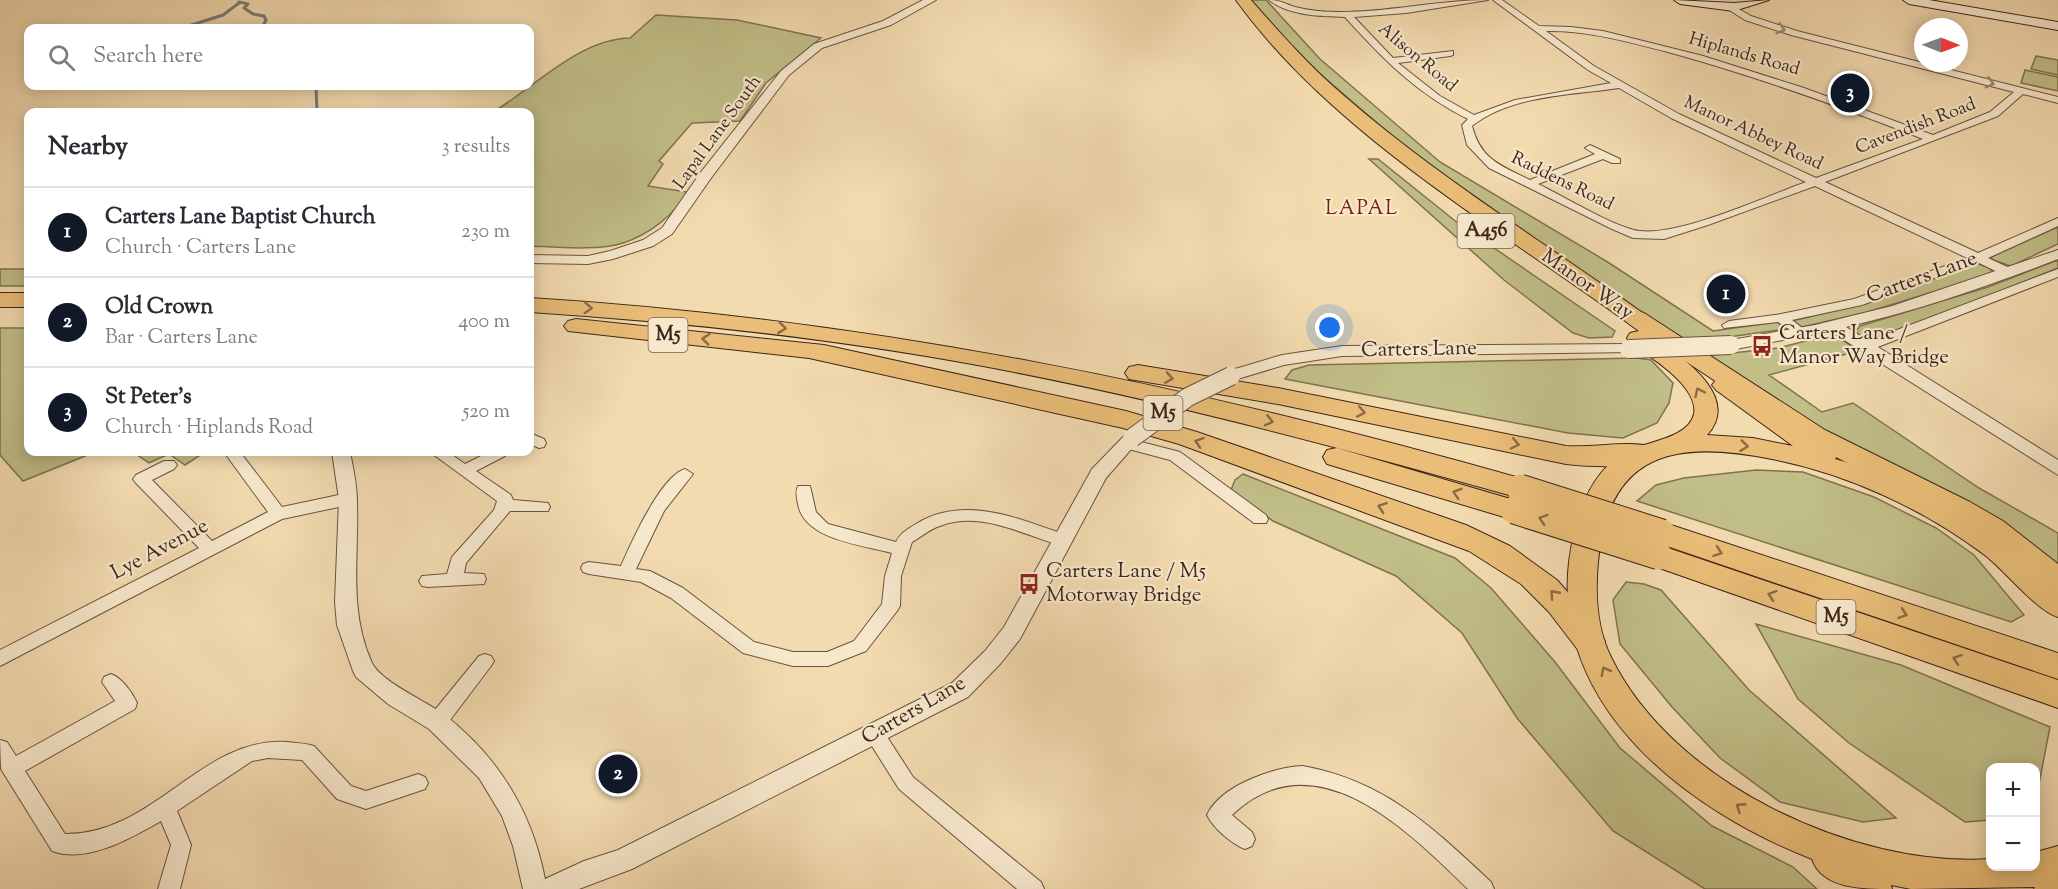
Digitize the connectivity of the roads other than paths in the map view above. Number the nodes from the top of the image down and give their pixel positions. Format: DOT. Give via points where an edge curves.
graph roads {
  1 [pos="931,0"];
  2 [pos="1227,0"];
  3 [pos="1243,0"];
  4 [pos="1273,0"];
  5 [pos="1484,0"];
  6 [pos="1497,0"];
  7 [pos="1680,0"];
  8 [pos="1763,0"];
  9 [pos="1909,0"];
  10 [pos="1727,6"];
  11 [pos="1347,14"];
  12 [pos="2058,26"];
  13 [pos="1539,29"];
  14 [pos="1450,53"];
  15 [pos="1389,61"];
  16 [pos="1618,85"];
  17 [pos="2021,91"];
  18 [pos="2058,100"];
  19 [pos="1473,118"];
  20 [pos="1934,139"];
  21 [pos="1590,148"];
  22 [pos="1603,155"];
  23 [pos="1616,161"];
  24 [pos="1816,182"];
  25 [pos="1529,184"];
  26 [pos="2058,222"];
  27 [pos="2058,254"];
  28 [pos="1978,258"];
  29 [pos="534,259"];
  30 [pos="2010,273"];
  31 [pos="2058,273"];
  32 [pos="0,300"];
  33 [pos="24,300"];
  34 [pos="534,305"];
  35 [pos="0,315"];
  36 [pos="24,315"];
  37 [pos="1636,318"];
  38 [pos="1781,318"];
  39 [pos="534,324"];
  40 [pos="1729,325"];
  41 [pos="1834,327"];
  42 [pos="1803,334"];
  43 [pos="904,345"];
  44 [pos="1864,347"];
  45 [pos="806,350"];
  46 [pos="1129,440"];
  47 [pos="1655,451"];
  48 [pos="235,456"];
  49 [pos="343,456"];
  50 [pos="443,456"];
  51 [pos="492,456"];
  52 [pos="169,465"];
  53 [pos="2058,469"];
  54 [pos="464,471"];
  55 [pos="685,474"];
  56 [pos="1867,477"];
  57 [pos="804,490"];
  58 [pos="348,499"];
  59 [pos="1517,499"];
  60 [pos="505,505"];
  61 [pos="542,507"];
  62 [pos="278,514"];
  63 [pos="1260,519"];
  64 [pos="1062,540"];
  65 [pos="1997,547"];
  66 [pos="210,549"];
  67 [pos="900,549"];
  68 [pos="589,568"];
  69 [pos="626,573"];
  70 [pos="454,578"];
  71 [pos="478,579"];
  72 [pos="428,581"];
  73 [pos="2058,581"];
  74 [pos="2058,589"];
  75 [pos="2058,606"];
  76 [pos="1589,641"];
  77 [pos="0,659"];
  78 [pos="485,661"];
  79 [pos="2010,664"];
  80 [pos="2058,666"];
  81 [pos="111,682"];
  82 [pos="2058,694"];
  83 [pos="437,722"];
  84 [pos="876,735"];
  85 [pos="0,748"];
  86 [pos="11,769"];
  87 [pos="418,783"];
  88 [pos="165,807"];
  89 [pos="1792,836"];
  90 [pos="1245,839"];
  91 [pos="2058,863"];
  92 [pos="2058,878"];
  93 [pos="537,888"];
  94 [pos="169,889"];
  95 [pos="1033,889"];
  96 [pos="1483,889"];
  97 [pos="1875,889"];
  98 [pos="2052,889"];
  1 -- 29 [label="street, Lapal Lane South" via="887,23 818,46 785,73 667,231 648,243 613,255 588,260"];
  47 -- 2 [label="highway, Manor Way / A456, one-way" via="1691,435 1703,424 1706,410 1700,392 1685,372 1375,149 1290,74"];
  3 -- 37 [label="highway, Manor Way / A456" via="1307,73 1388,143"];
  4 -- 11 [label="street" via="1308,13"];
  5 -- 11 [label="street"];
  6 -- 13 [label="street, Manor Abbey Road"];
  7 -- 10 [label="main road"];
  8 -- 10 [label="main road"];
  9 -- 12 [label="main road"];
  10 -- 17 [label="street, one-way" via="1748,18 1794,33"];
  11 -- 15 [label="street, Alison Road"];
  13 -- 16 [label="street, Manor Abbey Road"];
  13 -- 20 [label="street, Hiplands Road" via="1584,29 1710,60 1806,90"];
  14 -- 15 [label="street"];
  15 -- 19 [label="street, Alison Road" via="1444,104"];
  16 -- 19 [label="street" via="1494,107"];
  16 -- 24 [label="street, Manor Abbey Road"];
  17 -- 18 [label="street"];
  17 -- 20 [label="street, Cavendish Road" via="1994,114"];
  19 -- 25 [label="street, Raddens Road" via="1467,125 1472,145 1485,160"];
  20 -- 24 [label="street, Cavendish Road"];
  21 -- 22 [label="street"];
  22 -- 23 [label="street"];
  22 -- 25 [label="street"];
  24 -- 25 [label="street, Raddens Road" via="1673,234 1647,236 1616,227"];
  24 -- 28 [label="street, Manor Abbey Road"];
  26 -- 28 [label="street, Carters Lane"];
  27 -- 30 [label="street, Carters Lane"];
  28 -- 30 [label="street, Manor Abbey Road"];
  28 -- 38 [label="street, Carters Lane" via="1857,302"];
  30 -- 41 [label="street, Carters Lane"];
  31 -- 44 [label="street, Carters Lane"];
  32 -- 33 [label="highway"];
  34 -- 43 [label="highway, M5, one-way" via="657,314"];
  35 -- 36 [label="highway"];
  37 -- 56 [label="highway, Manor Way / A456" via="1807,445"];
  37 -- 73 [label="highway" via="1816,436 1960,508"];
  38 -- 40 [label="street, Carters Lane"];
  38 -- 42 [label="street"];
  45 -- 39 [label="highway, M5, one-way"];
  41 -- 42 [label="street, Carters Lane"];
  41 -- 44 [label="street"];
  42 -- 46 [label="street, Carters Lane, bridge" via="1731,345 1342,351 1282,360 1231,376 1188,397"];
  43 -- 47 [label="highway, one-way" via="1090,366 1266,394 1566,455 1589,457"];
  43 -- 59 [label="highway, M5, one-way" via="1214,407 1329,436"];
  44 -- 53 [label="street"];
  59 -- 45 [label="highway, M5, one-way" via="1101,399 998,378"];
  76 -- 45 [label="highway, one-way" via="1562,604 1522,565 1498,550 1456,533 1188,438 1126,420"];
  46 -- 63 [label="street" via="1175,456"];
  46 -- 64 [label="street, Carters Lane" via="1099,474"];
  47 -- 56 [label="highway, one-way" via="1706,444 1742,445 1783,452"];
  47 -- 76 [label="highway" via="1626,464 1611,477 1591,522 1582,564 1581,599"];
  48 -- 62 [label="street"];
  49 -- 58 [label="street"];
  50 -- 54 [label="street"];
  51 -- 54 [label="street"];
  52 -- 66 [label="street" via="141,479"];
  54 -- 60 [label="street" via="505,499"];
  55 -- 69 [label="street" via="671,486"];
  56 -- 65 [label="highway" via="1935,507"];
  57 -- 67 [label="street" via="808,514 823,528"];
  58 -- 62 [label="street, Lye Avenue"];
  58 -- 83 [label="street" via="345,602 348,625 364,671"];
  59 -- 79 [label="highway, M5, bridge"];
  60 -- 61 [label="street"];
  60 -- 70 [label="street" via="458,561"];
  62 -- 66 [label="street, Lye Avenue"];
  64 -- 67 [label="street" via="973,515 938,520 904,539"];
  64 -- 84 [label="street, Carters Lane" via="1012,633 993,657 960,690"];
  65 -- 74 [label="highway"];
  65 -- 75 [label="highway"];
  66 -- 77 [label="street, Lye Avenue"];
  67 -- 69 [label="street" via="891,606 860,646 828,659 793,659 749,648 677,593 644,576"];
  68 -- 69 [label="street"];
  70 -- 71 [label="street"];
  70 -- 72 [label="street"];
  89 -- 76 [label="highway, one-way" via="1752,815 1676,762 1643,730 1612,686"];
  78 -- 83 [label="street"];
  79 -- 80 [label="highway, M5"];
  79 -- 82 [label="highway, M5"];
  81 -- 86 [label="street" via="128,703"];
  83 -- 93 [label="street" via="487,771 512,810"];
  84 -- 93 [label="street, Carters Lane" via="622,861"];
  84 -- 95 [label="street" via="906,783"];
  85 -- 86 [label="street"];
  86 -- 88 [label="street" via="58,844 99,842"];
  87 -- 88 [label="street" via="366,800 344,793 307,752 256,751 232,761"];
  88 -- 94 [label="street" via="181,845"];
  89 -- 91 [label="highway" via="1874,865 1932,875 1973,879 2013,875"];
  89 -- 97 [label="highway"];
  90 -- 96 [label="street" via="1217,815 1248,789 1300,775 1339,782 1381,800"];
  92 -- 98 [label="highway"];
}
